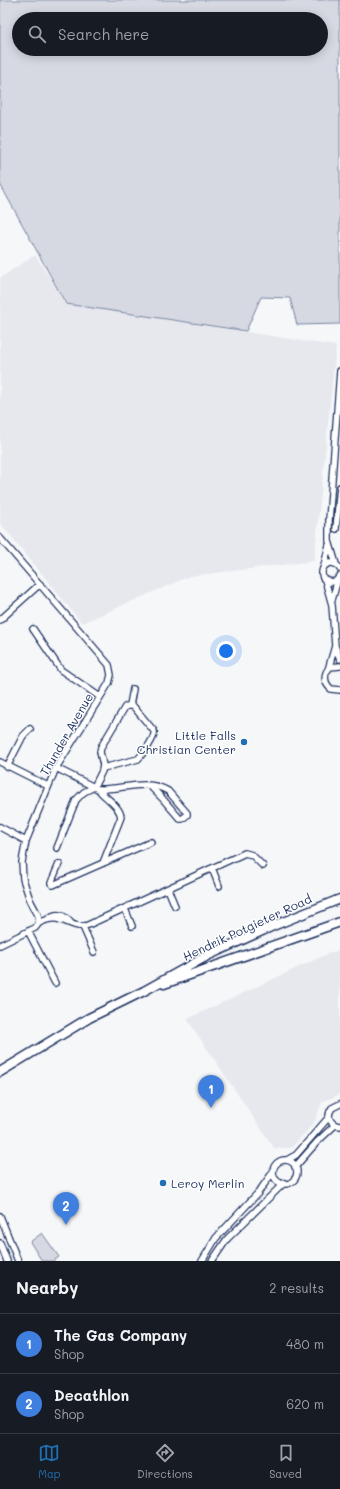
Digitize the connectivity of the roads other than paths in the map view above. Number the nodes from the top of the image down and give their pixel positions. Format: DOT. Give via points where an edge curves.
graph roads {
  1 [pos="340,371"];
  2 [pos="340,487"];
  3 [pos="336,529"];
  4 [pos="0,538"];
  5 [pos="329,541"];
  6 [pos="324,566"];
  7 [pos="338,567"];
  8 [pos="339,578"];
  9 [pos="325,580"];
  10 [pos="40,584"];
  11 [pos="332,605"];
  12 [pos="0,620"];
  13 [pos="33,629"];
  14 [pos="335,646"];
  15 [pos="340,658"];
  16 [pos="340,666"];
  17 [pos="328,670"];
  18 [pos="133,689"];
  19 [pos="340,690"];
  20 [pos="100,697"];
  21 [pos="130,705"];
  22 [pos="30,729"];
  23 [pos="0,762"];
  24 [pos="7,767"];
  25 [pos="56,768"];
  26 [pos="104,768"];
  27 [pos="48,786"];
  28 [pos="150,786"];
  29 [pos="96,788"];
  30 [pos="0,827"];
  31 [pos="26,841"];
  32 [pos="151,842"];
  33 [pos="57,848"];
  34 [pos="103,863"];
  35 [pos="59,864"];
  36 [pos="263,866"];
  37 [pos="212,868"];
  38 [pos="219,886"];
  39 [pos="168,889"];
  40 [pos="340,899"];
  41 [pos="175,906"];
  42 [pos="125,909"];
  43 [pos="39,922"];
  44 [pos="340,922"];
  45 [pos="132,926"];
  46 [pos="83,927"];
  47 [pos="28,931"];
  48 [pos="0,945"];
  49 [pos="94,952"];
  50 [pos="54,983"];
  51 [pos="144,991"];
  52 [pos="0,1072"];
  53 [pos="340,1104"];
  54 [pos="329,1117"];
  55 [pos="338,1126"];
  56 [pos="287,1160"];
  57 [pos="295,1167"];
  58 [pos="273,1172"];
  59 [pos="284,1184"];
  60 [pos="0,1216"];
  61 [pos="0,1243"];
  62 [pos="7,1261"];
  63 [pos="18,1261"];
  64 [pos="202,1261"];
  65 [pos="212,1261"];
  1 -- 5 [label="street" via="328,520"];
  2 -- 3 [label="street"];
  4 -- 10 [label="street, Thunder Avenue"];
  5 -- 6 [label="street"];
  5 -- 7 [label="street"];
  6 -- 7 [label="street" via="330,563"];
  6 -- 9 [label="street" via="322,575"];
  8 -- 9 [label="street" via="330,582"];
  8 -- 11 [label="street"];
  9 -- 11 [label="street"];
  10 -- 12 [label="street"];
  10 -- 20 [label="street, Thunder Avenue" via="110,665 112,675"];
  11 -- 14 [label="street"];
  13 -- 20 [label="street" via="61,670"];
  14 -- 15 [label="street"];
  14 -- 17 [label="street"];
  16 -- 17 [label="street"];
  17 -- 19 [label="street" via="325,678 328,686"];
  18 -- 21 [label="street"];
  20 -- 25 [label="street, Thunder Avenue"];
  21 -- 26 [label="street" via="125,707 101,747"];
  21 -- 26 [label="street" via="154,730 154,736 138,759"];
  22 -- 24 [label="street" via="23,736"];
  23 -- 24 [label="street"];
  24 -- 27 [label="street"];
  25 -- 27 [label="street, Thunder Avenue"];
  25 -- 29 [label="street"];
  26 -- 29 [label="street"];
  27 -- 31 [label="street, Thunder Avenue"];
  28 -- 28 [label="street" via="180,819 188,815 168,791"];
  28 -- 29 [label="street" via="136,785 105,790"];
  29 -- 33 [label="street" via="84,792 76,800"];
  29 -- 34 [label="street" via="119,811 121,817"];
  30 -- 31 [label="street"];
  31 -- 43 [label="street, Thunder Avenue" via="22,862 24,879"];
  32 -- 34 [label="street"];
  34 -- 35 [label="street" via="53,885 51,883"];
  36 -- 37 [label="street" via="247,853"];
  37 -- 38 [label="street"];
  37 -- 39 [label="street"];
  39 -- 41 [label="street"];
  39 -- 42 [label="street"];
  40 -- 51 [label="main road, Hendrik Potgieter Road" via="209,955"];
  42 -- 45 [label="street"];
  42 -- 46 [label="street"];
  43 -- 46 [label="street" via="58,919"];
  43 -- 47 [label="street" via="35,928"];
  44 -- 51 [label="main road, Hendrik Potgieter Road"];
  46 -- 49 [label="street"];
  47 -- 48 [label="street"];
  47 -- 50 [label="street"];
  51 -- 52 [label="main road, Hendrik Potgieter Road" via="89,1018"];
  53 -- 54 [label="street" via="332,1108"];
  54 -- 55 [label="street" via="330,1121"];
  54 -- 56 [label="street" via="296,1155"];
  55 -- 57 [label="street" via="317,1142"];
  56 -- 57 [label="street"];
  56 -- 58 [label="street" via="278,1163"];
  57 -- 59 [label="street" via="295,1177"];
  58 -- 59 [label="street" via="277,1181"];
  58 -- 64 [label="street" via="258,1193 216,1238"];
  59 -- 65 [label="street" via="227,1239"];
  60 -- 63 [label="street"];
  61 -- 62 [label="street"];
}
